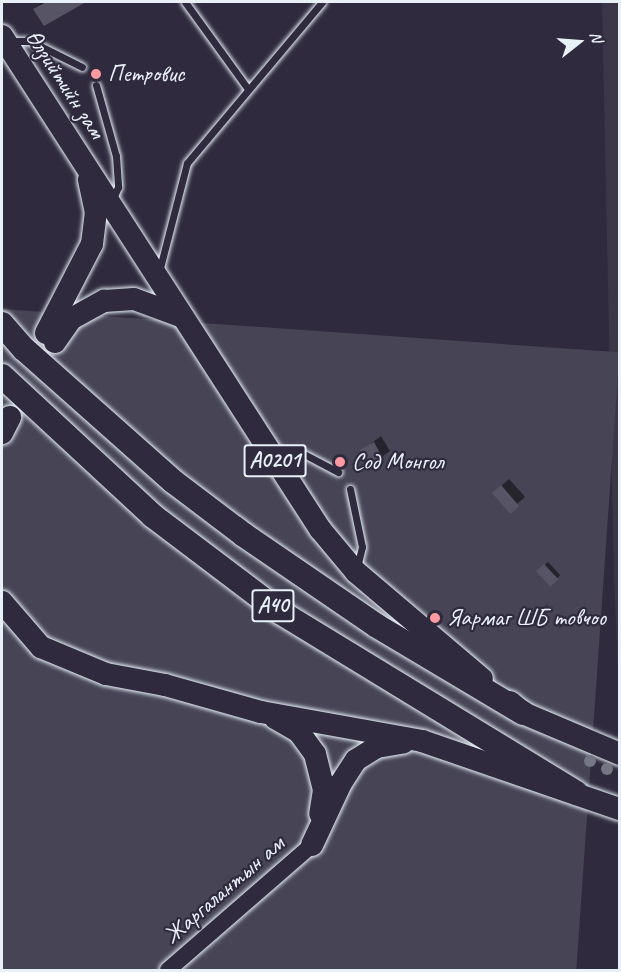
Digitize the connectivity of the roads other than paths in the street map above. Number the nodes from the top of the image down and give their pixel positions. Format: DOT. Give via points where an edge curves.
graph roads {
  1 [pos="185,2"];
  2 [pos="322,2"];
  3 [pos="3,38"];
  4 [pos="82,67"];
  5 [pos="96,85"];
  6 [pos="248,89"];
  7 [pos="84,161"];
  8 [pos="111,203"];
  9 [pos="158,277"];
  10 [pos="183,317"];
  11 [pos="2,324"];
  12 [pos="2,376"];
  13 [pos="269,451"];
  14 [pos="338,472"];
  15 [pos="350,489"];
  16 [pos="356,572"];
  17 [pos="2,602"];
  18 [pos="261,712"];
  19 [pos="524,713"];
  20 [pos="422,741"];
  21 [pos="620,754"];
  22 [pos="576,793"];
  23 [pos="620,809"];
  24 [pos="312,845"];
  25 [pos="168,970"];
  1 -- 6 [label="lane"];
  2 -- 6 [label="lane"];
  3 -- 4 [label="lane" via="30,41"];
  3 -- 7 [label="highway, Өлзийтийн зам / A0201"];
  5 -- 8 [label="lane" via="116,156 118,187"];
  6 -- 9 [label="lane" via="187,163"];
  7 -- 8 [label="highway, A0201"];
  7 -- 10 [label="highway, A0201" via="96,213 92,244 50,337 84,310 121,298 149,303"];
  8 -- 9 [label="highway, A0201"];
  9 -- 10 [label="highway, A0201"];
  10 -- 13 [label="highway, A0201"];
  11 -- 19 [label="highway, A40" via="24,349 165,475 244,535 376,626"];
  12 -- 22 [label="highway, A40" via="153,516 280,612"];
  13 -- 14 [label="lane" via="302,453"];
  13 -- 16 [label="highway, A0201" via="320,529"];
  15 -- 16 [label="lane" via="362,547"];
  16 -- 19 [label="highway, A0201"];
  17 -- 18 [label="highway" via="41,648 106,674 165,685"];
  18 -- 20 [label="highway"];
  18 -- 24 [label="highway" via="299,732 315,754 324,790"];
  19 -- 21 [label="highway, A0201"];
  20 -- 22 [label="highway" via="517,777"];
  20 -- 24 [label="highway" via="392,743 361,755 341,783"];
  22 -- 23 [label="highway"];
  24 -- 25 [label="street, Жаргалантын ам"];
}
